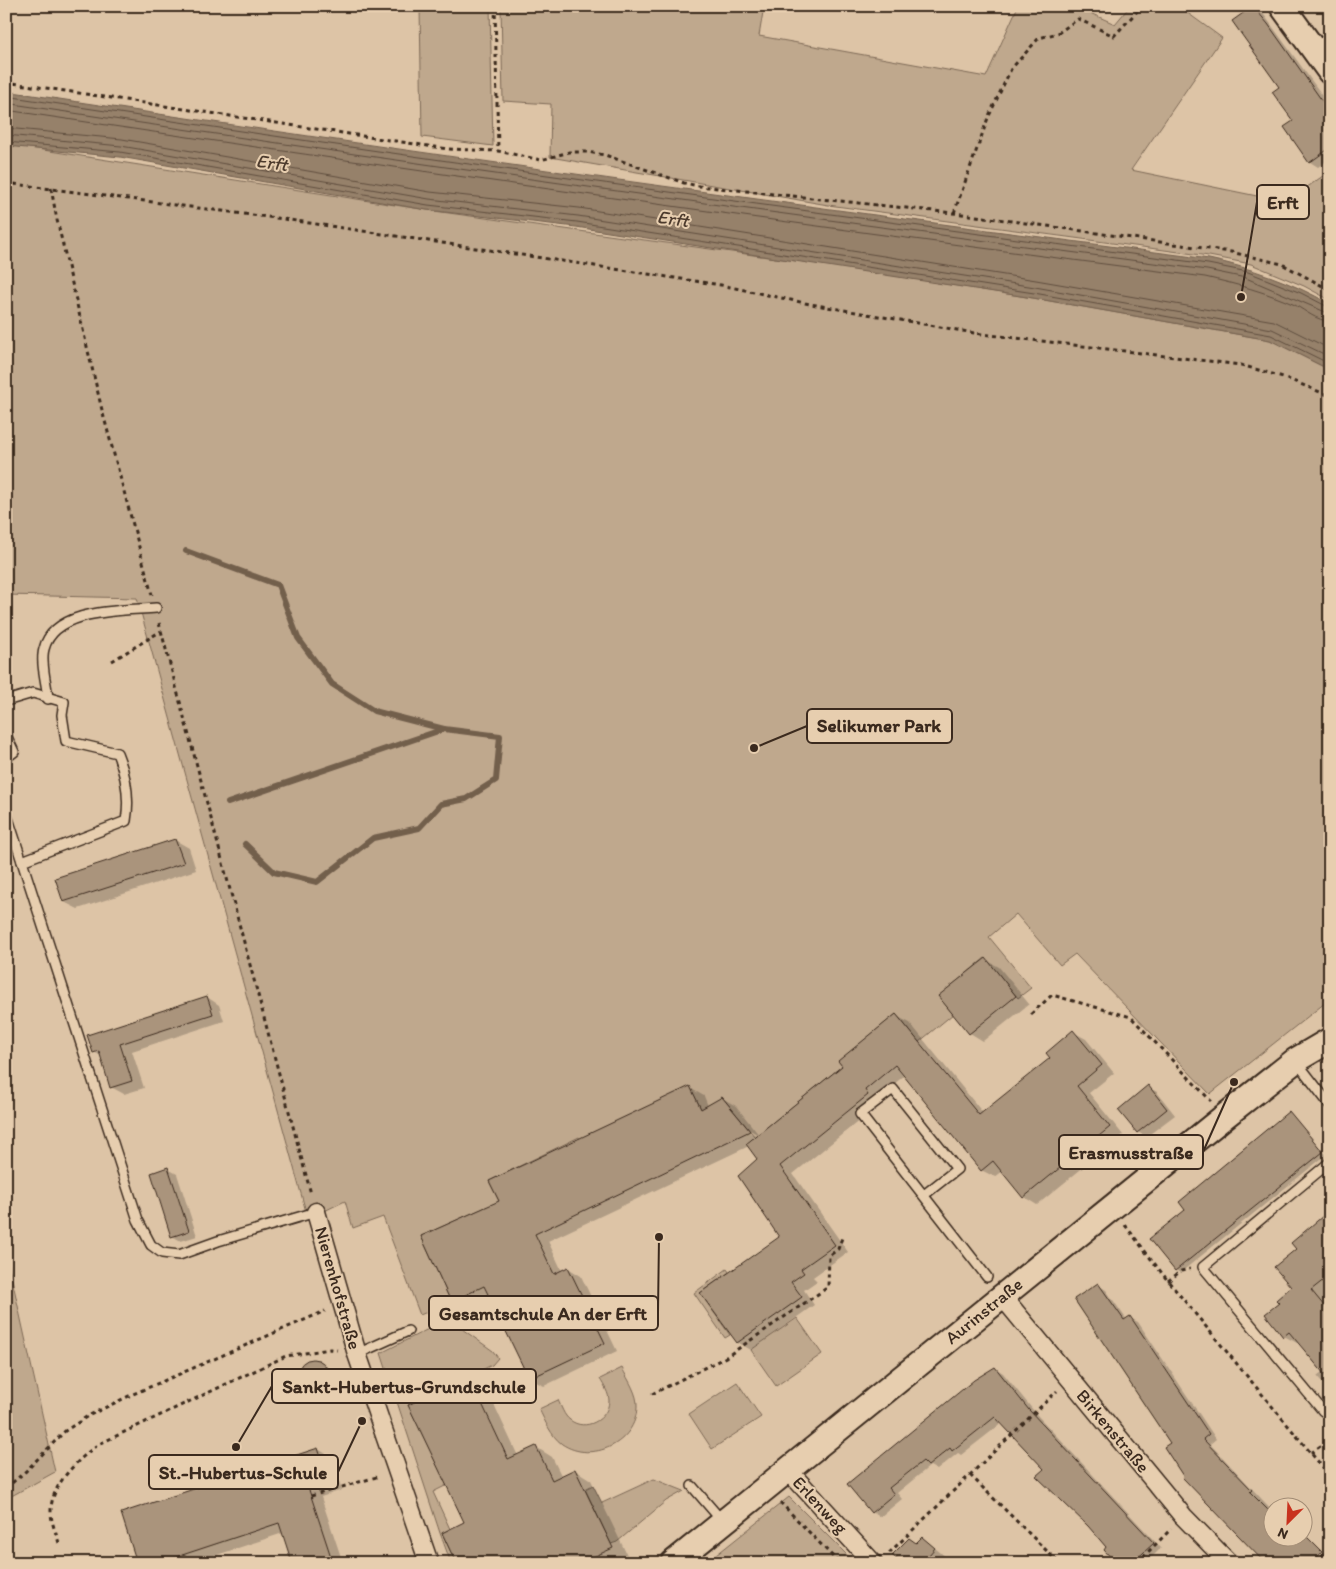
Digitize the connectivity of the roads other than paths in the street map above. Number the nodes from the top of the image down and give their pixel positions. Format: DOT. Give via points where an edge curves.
graph roads {
  1 [pos="1282,6"];
  2 [pos="1322,48"];
  3 [pos="1330,72"];
  4 [pos="156,608"];
  5 [pos="48,698"];
  6 [pos="6,701"];
  7 [pos="6,735"];
  8 [pos="6,758"];
  9 [pos="6,812"];
  10 [pos="22,861"];
  11 [pos="1330,1032"];
  12 [pos="1312,1050"];
  13 [pos="1330,1104"];
  14 [pos="1330,1162"];
  15 [pos="924,1195"];
  16 [pos="316,1212"];
  17 [pos="987,1277"];
  18 [pos="1002,1296"];
  19 [pos="408,1331"];
  20 [pos="356,1354"];
  21 [pos="1323,1411"];
  22 [pos="787,1469"];
  23 [pos="692,1486"];
  24 [pos="723,1522"];
  25 [pos="879,1559"];
  26 [pos="430,1563"];
  27 [pos="673,1563"];
  28 [pos="1229,1563"];
  1 -- 2 [label="main road"];
  2 -- 3 [label="main road"];
  4 -- 5 [label="lane" via="103,612 68,620 48,636 43,651"];
  5 -- 6 [label="lane" via="33,693"];
  5 -- 10 [label="lane" via="64,702 62,715 66,740 117,753 124,771 128,809 126,822"];
  7 -- 8 [label="lane" via="14,752"];
  9 -- 10 [label="lane"];
  10 -- 16 [label="lane" via="138,1220 152,1245 162,1253 179,1255"];
  11 -- 12 [label="main road, Aurinstraße"];
  12 -- 13 [label="lane"];
  12 -- 18 [label="main road, Aurinstraße"];
  14 -- 21 [label="lane" via="1203,1267"];
  15 -- 15 [label="lane" via="957,1169 893,1089 860,1114"];
  15 -- 17 [label="lane"];
  16 -- 20 [label="street, Nierenhofstraße"];
  18 -- 22 [label="main road, Aurinstraße"];
  18 -- 28 [label="street, Birkenstraße" via="1184,1516"];
  19 -- 20 [label="lane"];
  20 -- 26 [label="street, Nierenhofstraße"];
  22 -- 24 [label="main road, Aurinstraße"];
  22 -- 25 [label="street, Erlenweg"];
  23 -- 24 [label="lane"];
  24 -- 27 [label="main road, Aurinstraße"];
}
